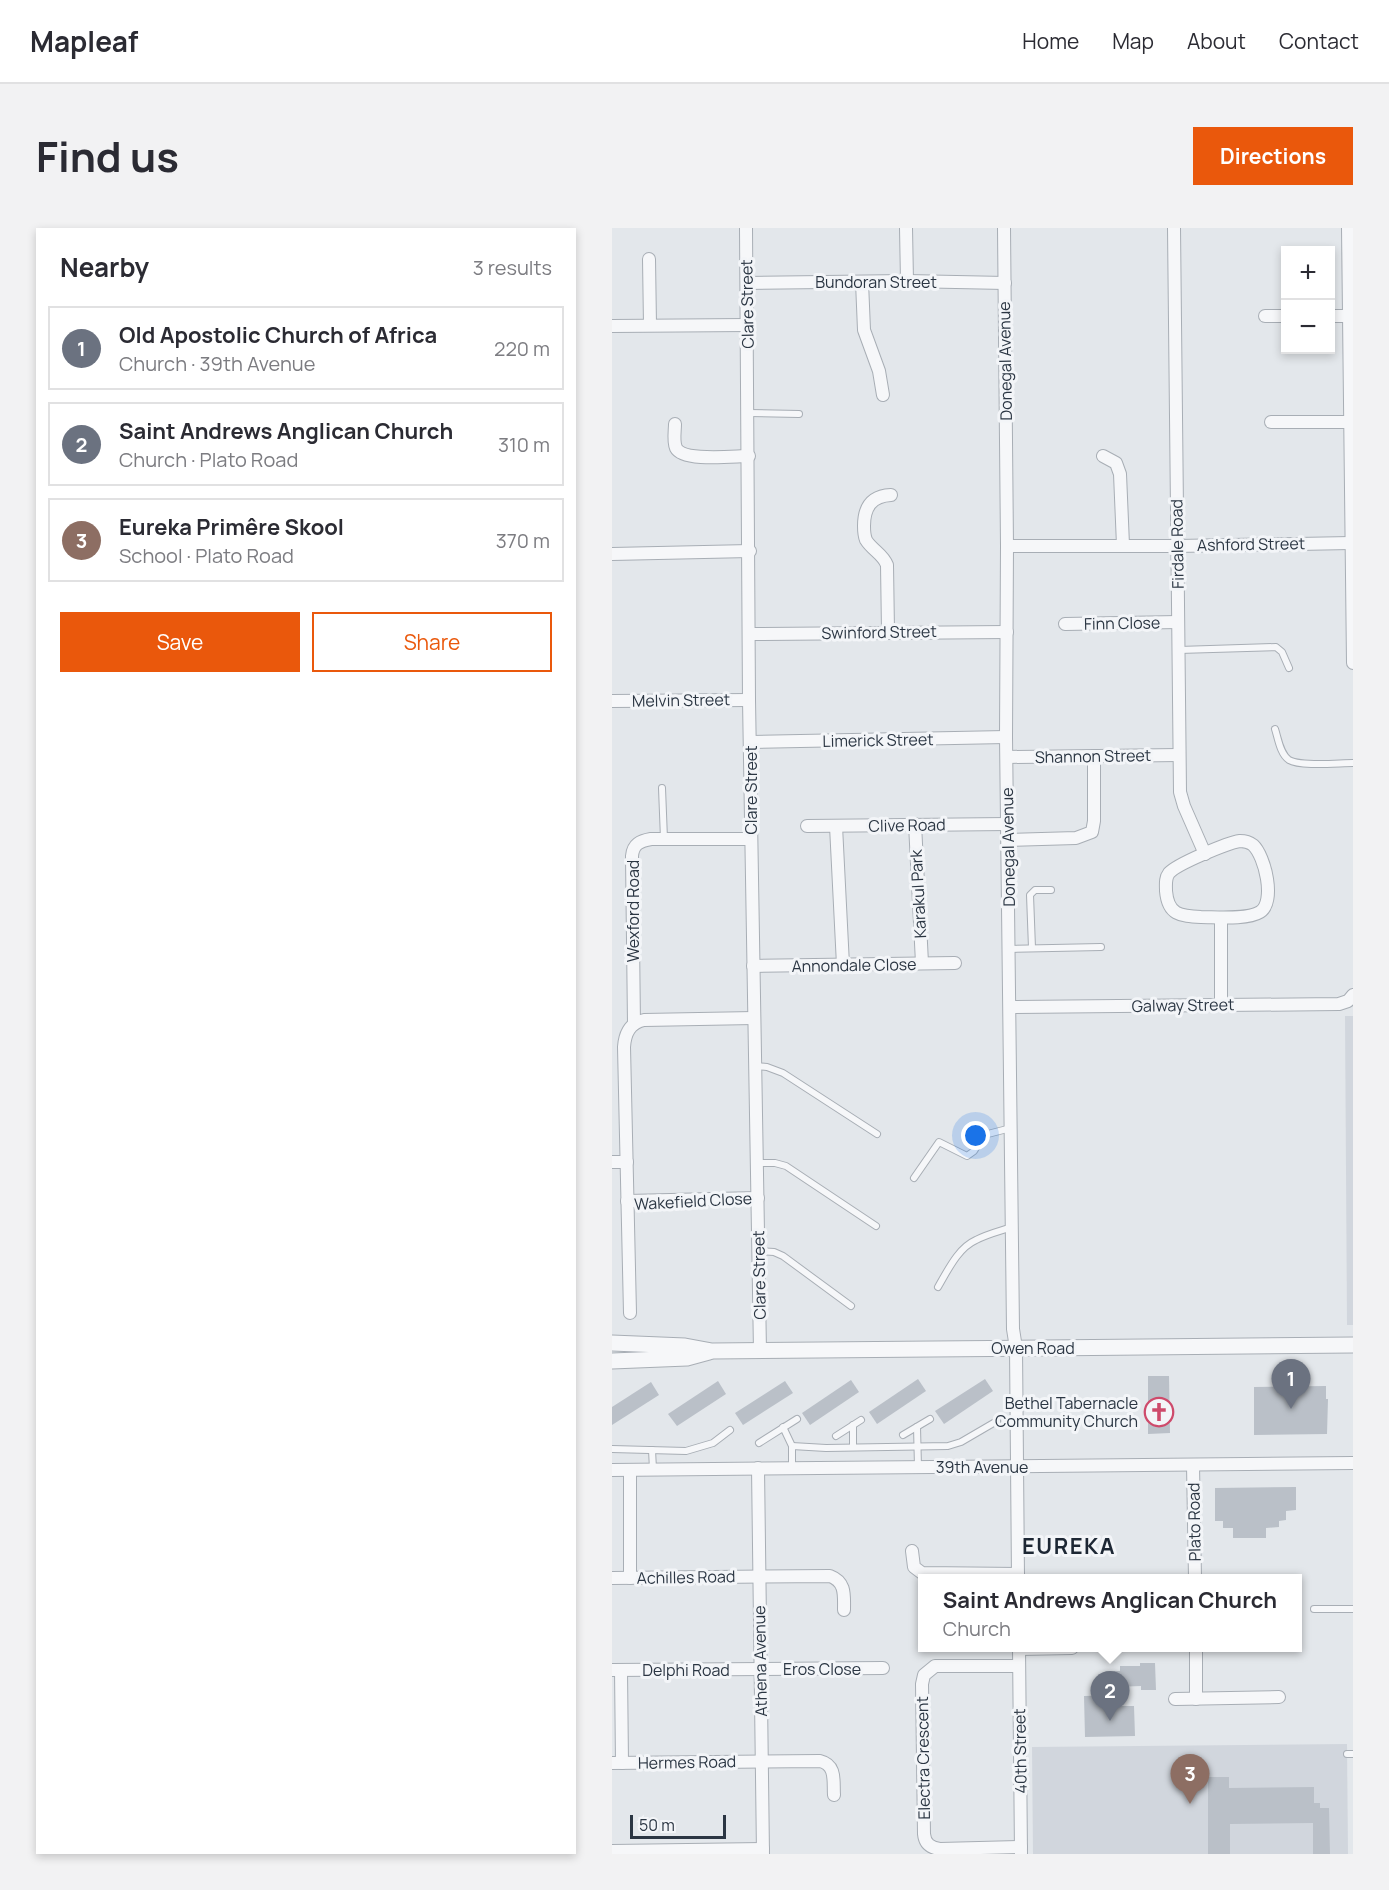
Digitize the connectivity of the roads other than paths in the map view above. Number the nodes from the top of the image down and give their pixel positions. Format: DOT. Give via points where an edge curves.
graph roads {
  1 [pos="746,228"];
  2 [pos="906,228"];
  3 [pos="1004,228"];
  4 [pos="1174,228"];
  5 [pos="1348,228"];
  6 [pos="649,259"];
  7 [pos="907,281"];
  8 [pos="862,282"];
  9 [pos="747,283"];
  10 [pos="1005,283"];
  11 [pos="1265,316"];
  12 [pos="1281,316"];
  13 [pos="1335,316"];
  14 [pos="1351,316"];
  15 [pos="650,325"];
  16 [pos="747,325"];
  17 [pos="612,326"];
  18 [pos="883,395"];
  19 [pos="748,413"];
  20 [pos="799,414"];
  21 [pos="1271,422"];
  22 [pos="1350,422"];
  23 [pos="675,424"];
  24 [pos="749,456"];
  25 [pos="1103,456"];
  26 [pos="891,495"];
  27 [pos="1351,543"];
  28 [pos="1123,545"];
  29 [pos="1007,546"];
  30 [pos="1177,546"];
  31 [pos="750,551"];
  32 [pos="612,554"];
  33 [pos="1178,622"];
  34 [pos="1065,624"];
  35 [pos="888,632"];
  36 [pos="1007,632"];
  37 [pos="750,634"];
  38 [pos="1178,650"];
  39 [pos="1353,663"];
  40 [pos="1289,668"];
  41 [pos="749,700"];
  42 [pos="612,701"];
  43 [pos="1275,729"];
  44 [pos="1006,737"];
  45 [pos="751,742"];
  46 [pos="1179,755"];
  47 [pos="1094,756"];
  48 [pos="1007,757"];
  49 [pos="1353,763"];
  50 [pos="663,788"];
  51 [pos="915,824"];
  52 [pos="1008,824"];
  53 [pos="807,826"];
  54 [pos="836,826"];
  55 [pos="664,839"];
  56 [pos="751,839"];
  57 [pos="1008,840"];
  58 [pos="1205,854"];
  59 [pos="1051,890"];
  60 [pos="1221,918"];
  61 [pos="1101,947"];
  62 [pos="1032,948"];
  63 [pos="1009,949"];
  64 [pos="922,963"];
  65 [pos="955,963"];
  66 [pos="843,965"];
  67 [pos="753,966"];
  68 [pos="1353,995"];
  69 [pos="1221,1004"];
  70 [pos="1010,1007"];
  71 [pos="754,1018"];
  72 [pos="634,1024"];
  73 [pos="618,1048"];
  74 [pos="756,1066"];
  75 [pos="612,1105"];
  76 [pos="625,1105"];
  77 [pos="1011,1128"];
  78 [pos="877,1134"];
  79 [pos="612,1162"];
  80 [pos="627,1162"];
  81 [pos="758,1162"];
  82 [pos="914,1178"];
  83 [pos="758,1198"];
  84 [pos="627,1202"];
  85 [pos="876,1226"];
  86 [pos="1012,1227"];
  87 [pos="759,1251"];
  88 [pos="938,1287"];
  89 [pos="851,1306"];
  90 [pos="630,1313"];
  91 [pos="612,1343"];
  92 [pos="1353,1345"];
  93 [pos="1016,1348"];
  94 [pos="712,1351"];
  95 [pos="760,1351"];
  96 [pos="612,1360"];
  97 [pos="797,1419"];
  98 [pos="930,1419"];
  99 [pos="861,1420"];
  100 [pos="997,1421"];
  101 [pos="853,1425"];
  102 [pos="783,1427"];
  103 [pos="917,1427"];
  104 [pos="730,1430"];
  105 [pos="903,1435"];
  106 [pos="836,1436"];
  107 [pos="759,1443"];
  108 [pos="792,1446"];
  109 [pos="853,1447"];
  110 [pos="917,1447"];
  111 [pos="612,1449"];
  112 [pos="652,1450"];
  113 [pos="1353,1463"];
  114 [pos="1193,1465"];
  115 [pos="1017,1466"];
  116 [pos="918,1467"];
  117 [pos="758,1468"];
  118 [pos="792,1468"];
  119 [pos="652,1469"];
  120 [pos="612,1470"];
  121 [pos="630,1470"];
  122 [pos="912,1551"];
  123 [pos="922,1574"];
  124 [pos="1018,1574"];
  125 [pos="1195,1574"];
  126 [pos="759,1576"];
  127 [pos="612,1578"];
  128 [pos="630,1578"];
  129 [pos="1314,1609"];
  130 [pos="1353,1609"];
  131 [pos="844,1610"];
  132 [pos="1019,1652"];
  133 [pos="1196,1652"];
  134 [pos="1019,1666"];
  135 [pos="883,1668"];
  136 [pos="760,1669"];
  137 [pos="617,1670"];
  138 [pos="1279,1697"];
  139 [pos="1175,1699"];
  140 [pos="1196,1699"];
  141 [pos="762,1761"];
  142 [pos="617,1763"];
  143 [pos="834,1795"];
  144 [pos="612,1851"];
  145 [pos="1021,1851"];
  146 [pos="763,1852"];
  1 -- 9 [label="street, Clare Street"];
  2 -- 7 [label="street"];
  3 -- 10 [label="street, Donegal Avenue"];
  4 -- 30 [label="street, Firdale Road"];
  5 -- 14 [label="street"];
  6 -- 15 [label="street"];
  7 -- 8 [label="street, Bundoran Street"];
  7 -- 10 [label="street, Bundoran Street"];
  8 -- 9 [label="street, Bundoran Street"];
  8 -- 18 [label="street" via="864,330"];
  9 -- 16 [label="street, Clare Street"];
  10 -- 29 [label="street, Donegal Avenue"];
  11 -- 12 [label="street"];
  13 -- 14 [label="street"];
  14 -- 22 [label="street"];
  15 -- 16 [label="street"];
  15 -- 17 [label="street"];
  16 -- 19 [label="street, Clare Street"];
  19 -- 20 [label="lane"];
  19 -- 24 [label="street, Clare Street"];
  21 -- 22 [label="street"];
  22 -- 27 [label="street"];
  23 -- 24 [label="street" via="675,445 681,453 692,457"];
  24 -- 31 [label="street, Clare Street"];
  25 -- 28 [label="street" via="1116,463 1120,474"];
  26 -- 35 [label="street" via="873,500 864,515 865,538 887,565"];
  27 -- 30 [label="street, Ashford Street"];
  27 -- 39 [label="street"];
  28 -- 29 [label="street, Ashford Street"];
  28 -- 30 [label="street, Ashford Street"];
  29 -- 36 [label="street, Donegal Avenue"];
  30 -- 33 [label="street, Firdale Road"];
  31 -- 32 [label="street"];
  31 -- 37 [label="street, Clare Street"];
  33 -- 34 [label="street, Finn Close"];
  33 -- 38 [label="street, Firdale Road"];
  35 -- 36 [label="street, Swinford Street"];
  35 -- 37 [label="street, Swinford Street"];
  36 -- 44 [label="street, Donegal Avenue"];
  37 -- 41 [label="street, Clare Street"];
  38 -- 40 [label="lane" via="1276,647"];
  38 -- 46 [label="street, Firdale Road"];
  41 -- 42 [label="street, Melvin Street"];
  41 -- 45 [label="street, Clare Street"];
  43 -- 49 [label="lane" via="1289,760"];
  44 -- 45 [label="street, Limerick Street"];
  44 -- 48 [label="street, Donegal Avenue"];
  45 -- 56 [label="street, Clare Street"];
  46 -- 47 [label="street, Shannon Street"];
  46 -- 58 [label="street, Firdale Road" via="1182,798"];
  47 -- 48 [label="street, Shannon Street"];
  47 -- 57 [label="street" via="1092,832 1077,838"];
  48 -- 52 [label="street, Donegal Avenue"];
  50 -- 55 [label="lane"];
  51 -- 52 [label="street, Clive Road"];
  51 -- 54 [label="street, Clive Road"];
  51 -- 64 [label="street, Karakul Park"];
  52 -- 57 [label="street, Donegal Avenue"];
  53 -- 54 [label="street, Clive Road"];
  54 -- 66 [label="street"];
  55 -- 56 [label="street, Wexford Road"];
  55 -- 72 [label="street, Wexford Road" via="642,841 633,850"];
  56 -- 67 [label="street, Clare Street"];
  57 -- 63 [label="street, Donegal Avenue"];
  58 -- 60 [label="street" via="1169,873 1167,901 1179,915"];
  58 -- 60 [label="street" via="1246,841 1255,847 1266,873 1265,909 1251,916"];
  59 -- 62 [label="lane" via="1035,890 1030,895"];
  60 -- 69 [label="street"];
  61 -- 62 [label="lane"];
  62 -- 63 [label="lane"];
  63 -- 70 [label="street, Donegal Avenue"];
  64 -- 65 [label="street, Annondale Close"];
  64 -- 66 [label="street, Annondale Close"];
  66 -- 67 [label="street, Annondale Close"];
  67 -- 71 [label="street, Clare Street"];
  68 -- 69 [label="street, Galway Street" via="1339,1004"];
  69 -- 70 [label="street, Galway Street"];
  70 -- 77 [label="street, Donegal Avenue"];
  71 -- 72 [label="street" via="644,1020"];
  71 -- 74 [label="street, Clare Street"];
  72 -- 73 [label="street"];
  73 -- 76 [label="street"];
  74 -- 78 [label="lane" via="783,1073"];
  74 -- 81 [label="street, Clare Street"];
  75 -- 76 [label="street"];
  76 -- 80 [label="street"];
  77 -- 82 [label="lane" via="984,1136 967,1156 939,1142"];
  77 -- 86 [label="street, Donegal Avenue"];
  79 -- 80 [label="street"];
  80 -- 84 [label="street"];
  81 -- 83 [label="street, Clare Street"];
  81 -- 85 [label="lane" via="786,1166"];
  83 -- 84 [label="street, Wakefield Close"];
  83 -- 87 [label="street, Clare Street"];
  84 -- 90 [label="street, Wakefield Close"];
  86 -- 88 [label="lane" via="968,1245"];
  86 -- 93 [label="street, Donegal Avenue"];
  87 -- 89 [label="lane" via="783,1256"];
  87 -- 95 [label="street, Clare Street"];
  91 -- 94 [label="street, Owen Road" via="676,1345"];
  92 -- 93 [label="street, Owen Road"];
  93 -- 95 [label="street, Owen Road"];
  93 -- 115 [label="street, Donegal Avenue"];
  94 -- 95 [label="street, Owen Road"];
  94 -- 96 [label="street, Owen Road" via="687,1358"];
  97 -- 102 [label="lane"];
  98 -- 103 [label="lane"];
  99 -- 101 [label="lane"];
  100 -- 110 [label="lane" via="954,1445"];
  101 -- 106 [label="lane"];
  101 -- 109 [label="lane"];
  102 -- 107 [label="lane"];
  102 -- 108 [label="lane"];
  103 -- 105 [label="lane"];
  103 -- 110 [label="lane"];
  104 -- 112 [label="lane" via="704,1447"];
  108 -- 109 [label="lane"];
  108 -- 118 [label="lane"];
  109 -- 110 [label="lane"];
  110 -- 116 [label="lane"];
  111 -- 112 [label="lane"];
  112 -- 119 [label="lane"];
  113 -- 114 [label="street, 39th Avenue"];
  114 -- 115 [label="street, 39th Avenue"];
  114 -- 125 [label="street, Plato Road"];
  115 -- 116 [label="street, 39th Avenue"];
  115 -- 124 [label="street"];
  116 -- 118 [label="street, 39th Avenue"];
  117 -- 118 [label="street, 39th Avenue"];
  117 -- 119 [label="street, 39th Avenue"];
  117 -- 126 [label="street, Athena Avenue"];
  119 -- 121 [label="street, 39th Avenue"];
  120 -- 121 [label="street, 39th Avenue"];
  121 -- 128 [label="street"];
  122 -- 123 [label="street" via="914,1567"];
  126 -- 128 [label="street, Achilles Road"];
  126 -- 131 [label="street, Achilles Road" via="834,1577 844,1589"];
  126 -- 136 [label="street, Athena Avenue"];
  127 -- 128 [label="street, Achilles Road"];
  129 -- 130 [label="lane"];
  132 -- 134 [label="street, 40th Street"];
  133 -- 140 [label="street"];
  134 -- 145 [label="street, 40th Street"];
  134 -- 145 [label="street, Electra Crescent" via="935,1666 924,1675 922,1695 926,1842 940,1849"];
  135 -- 136 [label="street, Eros Close"];
  136 -- 137 [label="street, Delphi Road"];
  136 -- 141 [label="street, Athena Avenue"];
  137 -- 142 [label="street"];
  138 -- 140 [label="street"];
  139 -- 140 [label="street"];
  141 -- 142 [label="street, Hermes Road"];
  141 -- 143 [label="street, Hermes Road" via="825,1762 833,1770"];
  141 -- 146 [label="street, Athena Avenue"];
  144 -- 146 [label="street"];
}
